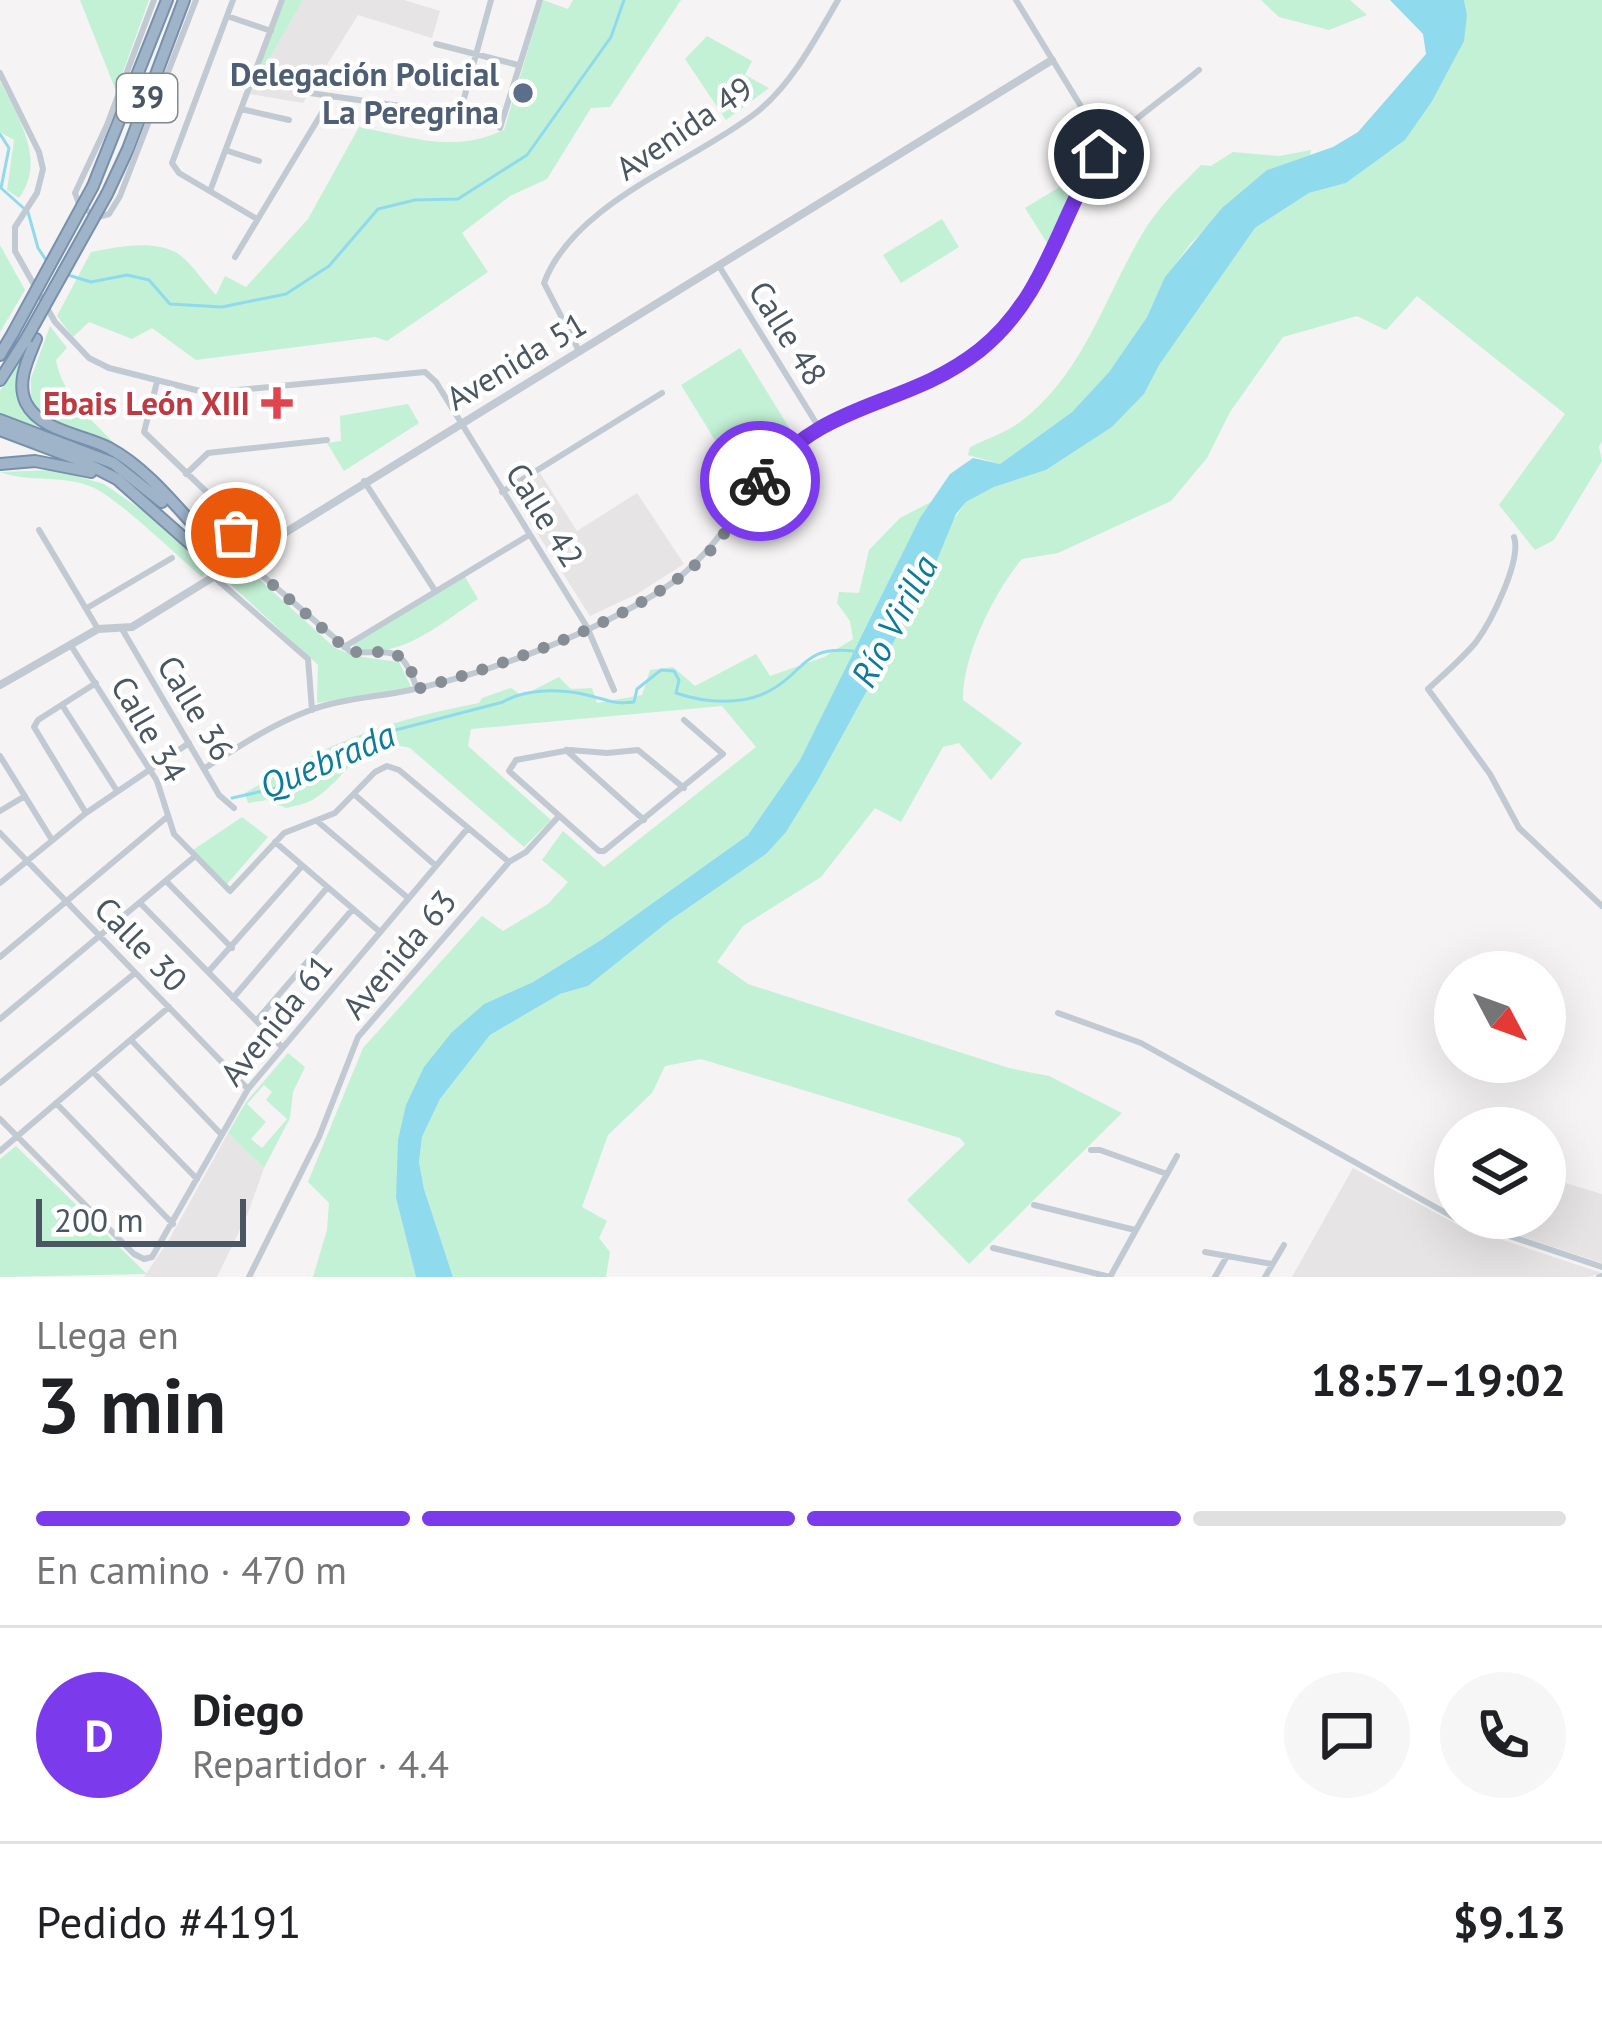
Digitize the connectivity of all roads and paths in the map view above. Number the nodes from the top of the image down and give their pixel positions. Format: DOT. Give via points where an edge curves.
graph roads {
  1 [pos="154,0"];
  2 [pos="167,0"];
  3 [pos="233,0"];
  4 [pos="283,0"];
  5 [pos="491,0"];
  6 [pos="540,0"];
  7 [pos="838,0"];
  8 [pos="1016,0"];
  9 [pos="187,1"];
  10 [pos="227,16"];
  11 [pos="271,31"];
  12 [pos="436,44"];
  13 [pos="476,54"];
  14 [pos="1052,60"];
  15 [pos="518,65"];
  16 [pos="1199,70"];
  17 [pos="0,73"];
  18 [pos="303,92"];
  19 [pos="332,96"];
  20 [pos="242,109"];
  21 [pos="289,120"];
  22 [pos="500,128"];
  23 [pos="227,150"];
  24 [pos="1099,154"];
  25 [pos="259,160"];
  26 [pos="210,190"];
  27 [pos="257,219"];
  28 [pos="235,257"];
  29 [pos="718,266"];
  30 [pos="25,337"];
  31 [pos="579,352"];
  32 [pos="0,355"];
  33 [pos="0,380"];
  34 [pos="157,382"];
  35 [pos="662,393"];
  36 [pos="0,420"];
  37 [pos="461,422"];
  38 [pos="818,426"];
  39 [pos="0,430"];
  40 [pos="327,440"];
  41 [pos="0,464"];
  42 [pos="186,473"];
  43 [pos="364,482"];
  44 [pos="502,492"];
  45 [pos="150,506"];
  46 [pos="39,530"];
  47 [pos="529,536"];
  48 [pos="1514,537"];
  49 [pos="213,546"];
  50 [pos="246,554"];
  51 [pos="172,558"];
  52 [pos="221,570"];
  53 [pos="435,590"];
  54 [pos="86,608"];
  55 [pos="586,627"];
  56 [pos="98,629"];
  57 [pos="122,629"];
  58 [pos="70,644"];
  59 [pos="344,647"];
  60 [pos="96,683"];
  61 [pos="0,685"];
  62 [pos="417,689"];
  63 [pos="614,690"];
  64 [pos="62,705"];
  65 [pos="312,710"];
  66 [pos="684,720"];
  67 [pos="190,743"];
  68 [pos="566,750"];
  69 [pos="0,756"];
  70 [pos="150,769"];
  71 [pos="205,769"];
  72 [pos="684,788"];
  73 [pos="116,791"];
  74 [pos="355,795"];
  75 [pos="25,796"];
  76 [pos="234,808"];
  77 [pos="0,812"];
  78 [pos="86,813"];
  79 [pos="559,816"];
  80 [pos="167,817"];
  81 [pos="644,820"];
  82 [pos="317,821"];
  83 [pos="468,828"];
  84 [pos="0,833"];
  85 [pos="52,841"];
  86 [pos="274,842"];
  87 [pos="194,856"];
  88 [pos="27,860"];
  89 [pos="509,862"];
  90 [pos="302,866"];
  91 [pos="436,866"];
  92 [pos="166,882"];
  93 [pos="0,883"];
  94 [pos="327,888"];
  95 [pos="408,898"];
  96 [pos="68,902"];
  97 [pos="141,904"];
  98 [pos="1602,906"];
  99 [pos="352,910"];
  100 [pos="380,932"];
  101 [pos="101,938"];
  102 [pos="232,948"];
  103 [pos="0,957"];
  104 [pos="208,973"];
  105 [pos="135,974"];
  106 [pos="233,998"];
  107 [pos="169,1007"];
  108 [pos="1058,1013"];
  109 [pos="0,1019"];
  110 [pos="256,1022"];
  111 [pos="131,1040"];
  112 [pos="282,1047"];
  113 [pos="93,1072"];
  114 [pos="0,1083"];
  115 [pos="248,1089"];
  116 [pos="56,1103"];
  117 [pos="0,1118"];
  118 [pos="220,1133"];
  119 [pos="17,1136"];
  120 [pos="0,1150"];
  121 [pos="1091,1150"];
  122 [pos="1177,1156"];
  123 [pos="1167,1174"];
  124 [pos="197,1179"];
  125 [pos="1034,1205"];
  126 [pos="1434,1206"];
  127 [pos="173,1223"];
  128 [pos="1136,1230"];
  129 [pos="1511,1239"];
  130 [pos="1284,1245"];
  131 [pos="993,1248"];
  132 [pos="1204,1252"];
  133 [pos="1227,1256"];
  134 [pos="1272,1264"];
  135 [pos="1601,1273"];
  136 [pos="248,1277"];
  137 [pos="1110,1277"];
  138 [pos="1215,1277"];
  139 [pos="1265,1277"];
  1 -- 9 [label="street" via="75,193 98,217 114,209 134,165"];
  2 -- 30 [label="highway, 39, bridge"];
  3 -- 10 [label="street"];
  4 -- 11 [label="street"];
  5 -- 13 [label="street"];
  6 -- 15 [label="street"];
  7 -- 31 [label="street, Avenida 49" via="773,98 597,217 550,267 544,283"];
  8 -- 14 [label="street"];
  9 -- 30 [label="highway, 39, bridge" via="107,194"];
  10 -- 11 [label="street"];
  10 -- 26 [label="street" via="172,158 173,167"];
  11 -- 20 [label="street"];
  12 -- 13 [label="street"];
  13 -- 15 [label="street"];
  13 -- 19 [label="street" via="457,109"];
  14 -- 24 [label="street"];
  14 -- 29 [label="street, Avenida 51"];
  15 -- 22 [label="street"];
  16 -- 24 [label="street"];
  17 -- 34 [label="street" via="39,152 42,181 13,242 28,278 73,344 109,368"];
  18 -- 19 [label="street"];
  19 -- 27 [label="street"];
  20 -- 21 [label="street"];
  20 -- 23 [label="street"];
  23 -- 25 [label="street"];
  23 -- 26 [label="street"];
  24 -- 38 [label="street" via="1044,274 1009,324 950,371"];
  26 -- 27 [label="street"];
  27 -- 28 [label="street"];
  29 -- 31 [label="street, Avenida 51"];
  29 -- 38 [label="street, Calle 48"];
  30 -- 32 [label="highway, 39"];
  30 -- 33 [label="highway, 39"];
  30 -- 49 [label="highway" via="22,386 32,410 138,469"];
  31 -- 37 [label="street, Avenida 51"];
  34 -- 37 [label="street, Calle 42" via="227,393 425,372"];
  34 -- 42 [label="street" via="144,432"];
  35 -- 44 [label="street"];
  36 -- 49 [label="highway" via="122,468"];
  37 -- 43 [label="street, Avenida 51"];
  37 -- 44 [label="street, Calle 42"];
  38 -- 55 [label="street" via="774,464 699,561 658,592"];
  39 -- 45 [label="highway" via="96,467"];
  40 -- 42 [label="street" via="208,454"];
  41 -- 45 [label="highway" via="78,467"];
  42 -- 50 [label="street" via="216,501"];
  43 -- 50 [label="street, Avenida 51"];
  43 -- 53 [label="street"];
  44 -- 47 [label="street, Calle 42"];
  45 -- 52 [label="highway"];
  46 -- 54 [label="street"];
  47 -- 53 [label="street"];
  47 -- 55 [label="street, Calle 42"];
  48 -- 98 [label="street" via="1513,567 1480,638 1427,689 1519,828"];
  49 -- 52 [label="highway"];
  50 -- 52 [label="street, Avenida 51"];
  50 -- 59 [label="street"];
  51 -- 54 [label="street"];
  52 -- 57 [label="street, Avenida 51"];
  52 -- 65 [label="street" via="308,659"];
  53 -- 59 [label="street"];
  54 -- 56 [label="street"];
  55 -- 62 [label="street" via="499,666"];
  55 -- 63 [label="street, Calle 42"];
  56 -- 57 [label="street, Avenida 51"];
  56 -- 58 [label="street, Avenida 51"];
  57 -- 67 [label="street, Calle 36"];
  58 -- 60 [label="street, Calle 34"];
  58 -- 61 [label="street, Avenida 51"];
  59 -- 62 [label="street" via="394,652"];
  60 -- 64 [label="street"];
  60 -- 70 [label="street, Calle 34"];
  62 -- 65 [label="street"];
  64 -- 73 [label="street"];
  64 -- 78 [label="street" via="34,725"];
  65 -- 71 [label="street"];
  66 -- 72 [label="street" via="722,754"];
  67 -- 70 [label="street"];
  67 -- 71 [label="street, Calle 36"];
  68 -- 72 [label="street" via="644,753"];
  68 -- 79 [label="street" via="516,760 509,771"];
  68 -- 81 [label="street"];
  69 -- 75 [label="street"];
  70 -- 73 [label="street"];
  70 -- 80 [label="street, Calle 34"];
  71 -- 76 [label="street, Calle 36"];
  72 -- 81 [label="street"];
  73 -- 78 [label="street"];
  74 -- 82 [label="street"];
  74 -- 83 [label="street" via="387,766"];
  74 -- 91 [label="street"];
  75 -- 77 [label="street"];
  75 -- 85 [label="street"];
  78 -- 85 [label="street"];
  79 -- 81 [label="street" via="603,851"];
  79 -- 89 [label="street, Avenida 63"];
  80 -- 87 [label="street, Calle 34"];
  80 -- 96 [label="street"];
  82 -- 86 [label="street"];
  82 -- 95 [label="street"];
  83 -- 89 [label="street"];
  83 -- 91 [label="street, Avenida 61"];
  84 -- 88 [label="street, Calle 30"];
  85 -- 88 [label="street"];
  86 -- 87 [label="street, Calle 34" via="231,891"];
  86 -- 90 [label="street"];
  87 -- 92 [label="street"];
  88 -- 93 [label="street"];
  88 -- 96 [label="street, Calle 30"];
  89 -- 136 [label="street, Avenida 63" via="353,1044 320,1137"];
  90 -- 94 [label="street"];
  90 -- 102 [label="street"];
  91 -- 95 [label="street, Avenida 61"];
  92 -- 97 [label="street"];
  92 -- 102 [label="street"];
  94 -- 99 [label="street"];
  94 -- 106 [label="street"];
  95 -- 100 [label="street, Avenida 61"];
  96 -- 101 [label="street, Calle 30"];
  96 -- 103 [label="street"];
  97 -- 101 [label="street"];
  97 -- 104 [label="street"];
  99 -- 100 [label="street"];
  99 -- 110 [label="street"];
  100 -- 112 [label="street, Avenida 61"];
  101 -- 105 [label="street, Calle 30"];
  101 -- 109 [label="street"];
  102 -- 104 [label="street"];
  104 -- 106 [label="street"];
  105 -- 107 [label="street, Calle 30"];
  105 -- 114 [label="street"];
  106 -- 110 [label="street"];
  107 -- 111 [label="street"];
  107 -- 115 [label="street, Calle 30"];
  108 -- 126 [label="street" via="1141,1043"];
  110 -- 112 [label="street"];
  111 -- 113 [label="street"];
  111 -- 118 [label="street"];
  112 -- 115 [label="street, Avenida 61"];
  113 -- 116 [label="street"];
  113 -- 124 [label="street"];
  115 -- 118 [label="street, Avenida 61"];
  116 -- 119 [label="street"];
  116 -- 127 [label="street"];
  117 -- 119 [label="street"];
  118 -- 124 [label="street, Avenida 61"];
  119 -- 120 [label="street"];
  119 -- 127 [label="street, Avenida 61" via="140,1258 160,1250"];
  121 -- 123 [label="street"];
  122 -- 123 [label="street"];
  123 -- 128 [label="street"];
  124 -- 127 [label="street, Avenida 61"];
  125 -- 128 [label="street"];
  128 -- 137 [label="street"];
  129 -- 135 [label="street"];
  130 -- 134 [label="street"];
  131 -- 137 [label="street"];
  132 -- 133 [label="street"];
  133 -- 134 [label="street"];
  133 -- 138 [label="street"];
  134 -- 139 [label="street"];
}
